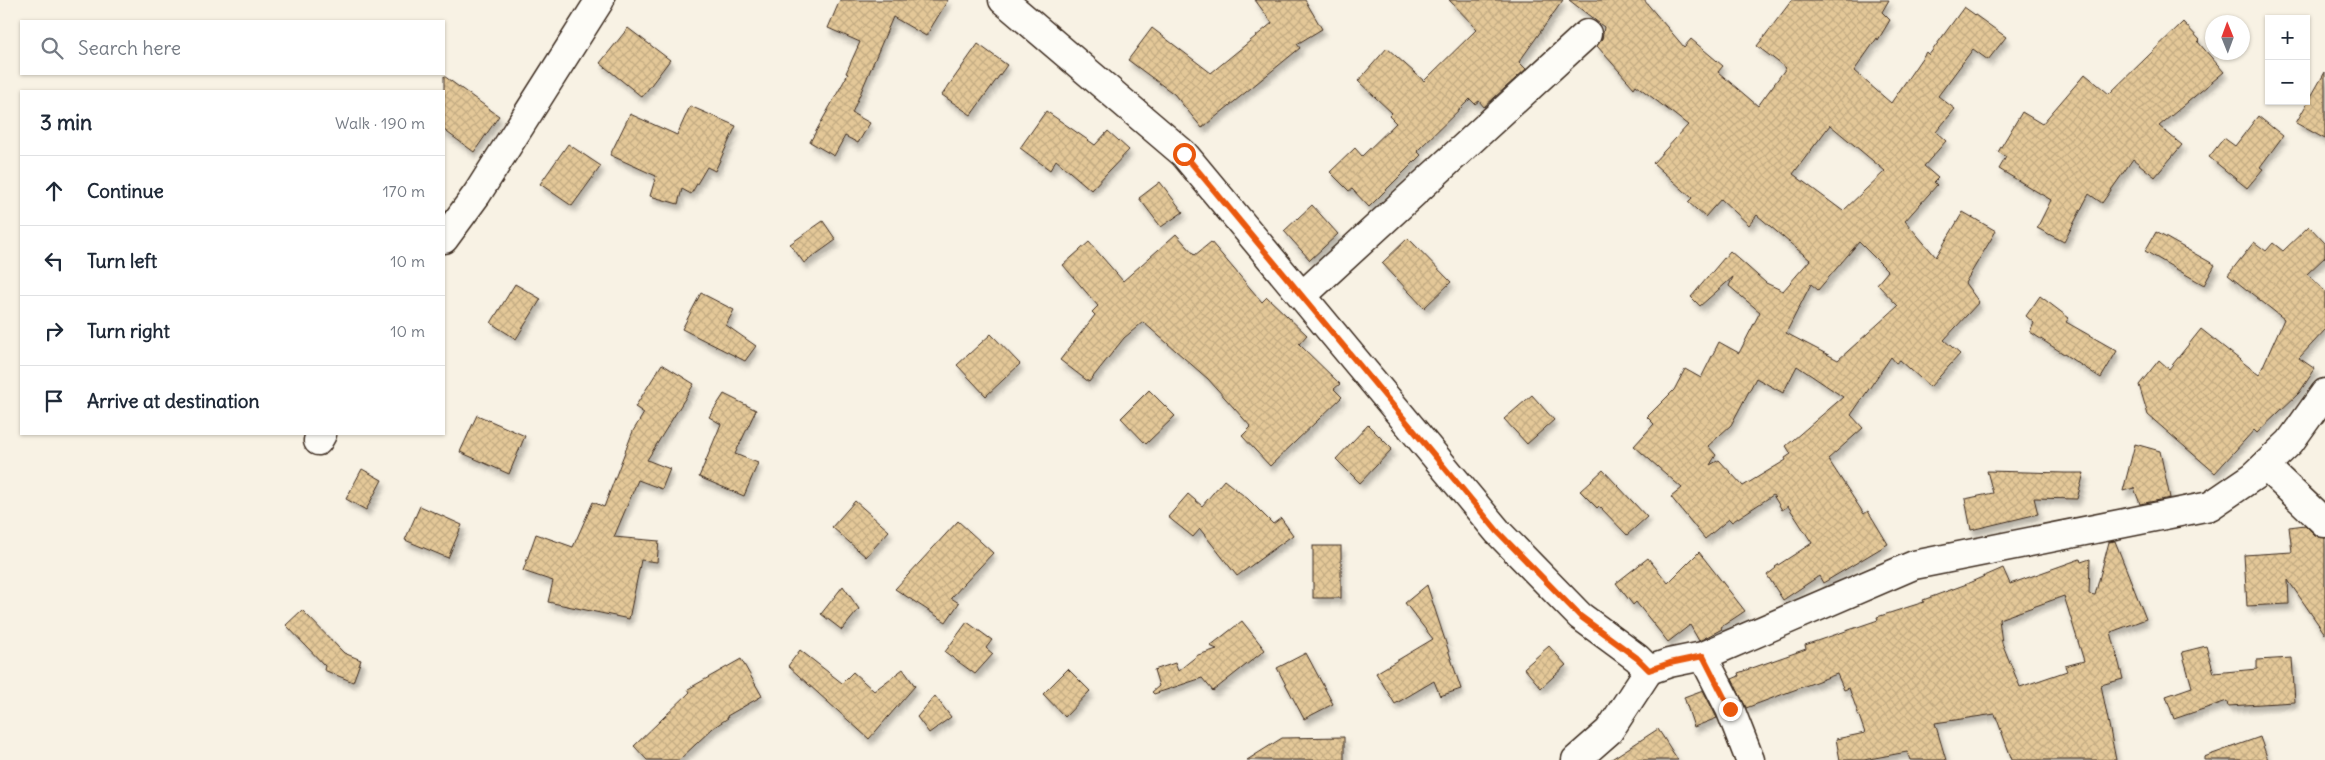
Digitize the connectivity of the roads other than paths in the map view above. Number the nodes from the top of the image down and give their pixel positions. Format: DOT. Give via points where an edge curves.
graph roads {
  1 [pos="600,0"];
  2 [pos="1003,0"];
  3 [pos="1587,34"];
  4 [pos="445,238"];
  5 [pos="1303,295"];
  6 [pos="2325,393"];
  7 [pos="2265,466"];
  8 [pos="2325,523"];
  9 [pos="1703,656"];
  10 [pos="1649,670"];
  11 [pos="1576,760"];
  12 [pos="1750,760"];
  1 -- 4 [label="street" via="477,194"];
  2 -- 5 [label="street" via="1184,154"];
  3 -- 5 [label="street"];
  5 -- 10 [label="street" via="1498,532 1580,616"];
  6 -- 7 [label="street" via="2290,442"];
  7 -- 8 [label="street"];
  7 -- 9 [label="street" via="2210,506 1914,565"];
  9 -- 10 [label="street"];
  9 -- 12 [label="street" via="1730,709"];
  10 -- 11 [label="street" via="1609,731"];
}
